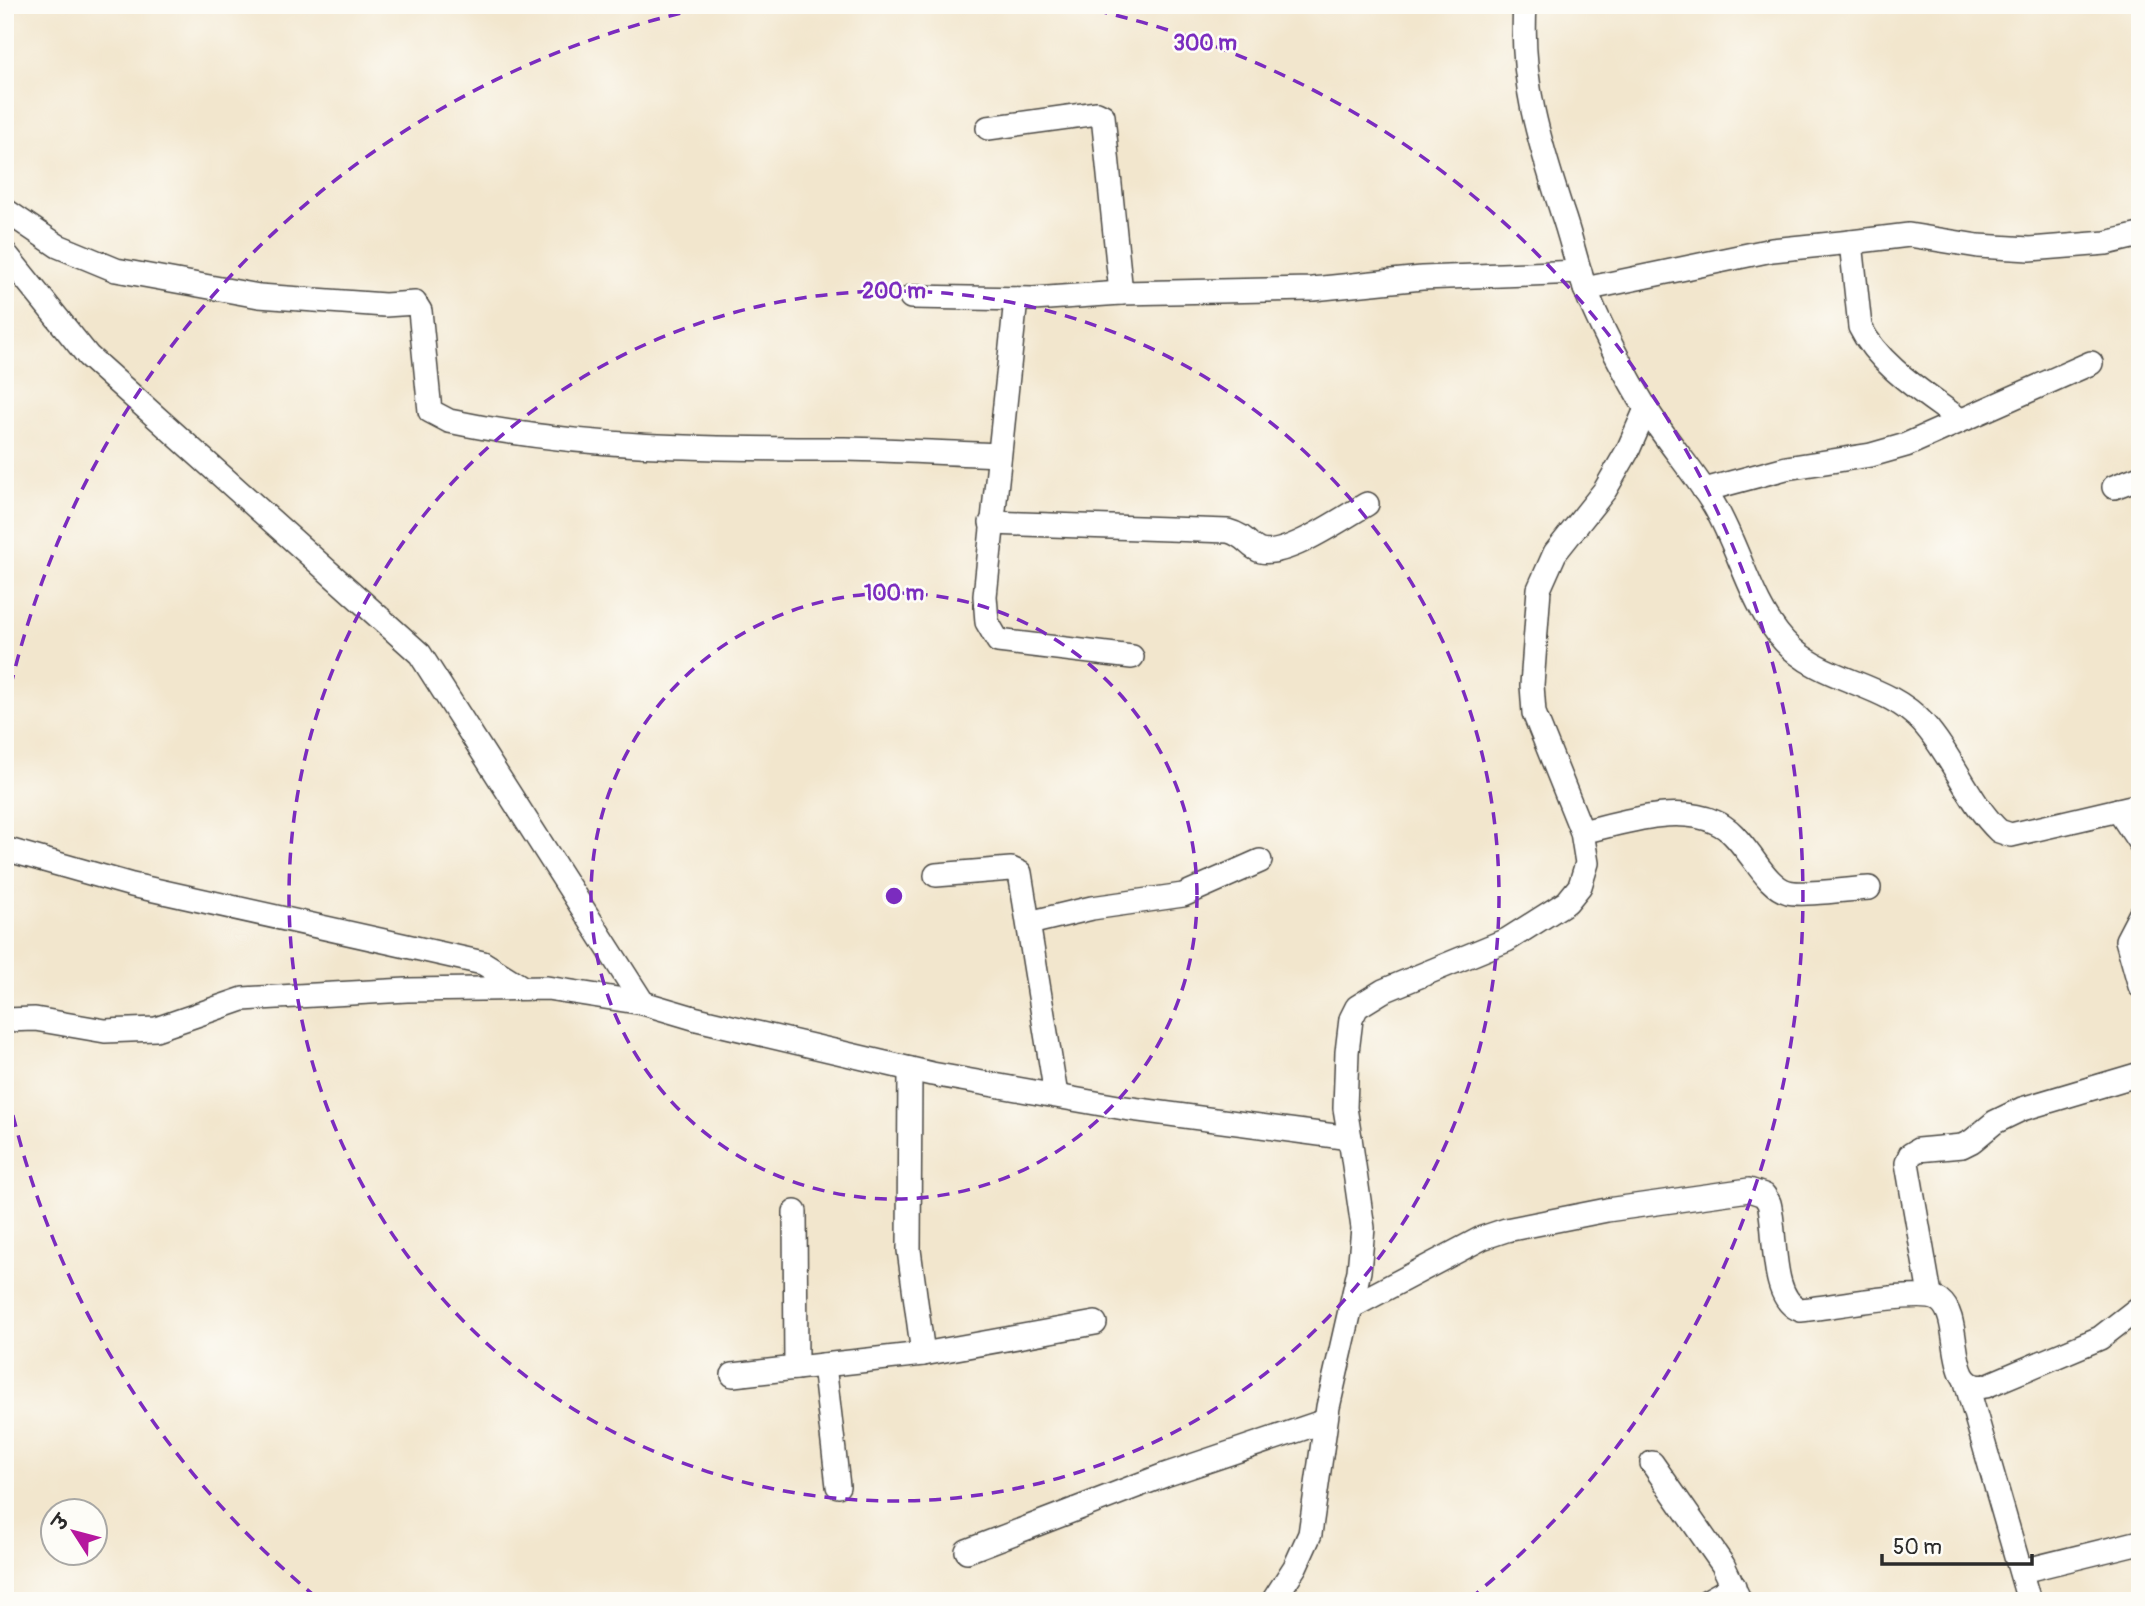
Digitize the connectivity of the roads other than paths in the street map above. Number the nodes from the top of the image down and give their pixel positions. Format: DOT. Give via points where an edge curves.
graph roads {
  1 [pos="1525,5"];
  2 [pos="988,128"];
  3 [pos="5,210"];
  4 [pos="2140,235"];
  5 [pos="1851,242"];
  6 [pos="5,253"];
  7 [pos="1583,280"];
  8 [pos="1121,293"];
  9 [pos="911,297"];
  10 [pos="1016,299"];
  11 [pos="2091,363"];
  12 [pos="1646,409"];
  13 [pos="1960,420"];
  14 [pos="998,455"];
  15 [pos="2140,477"];
  16 [pos="2114,487"];
  17 [pos="1704,490"];
  18 [pos="1367,504"];
  19 [pos="991,523"];
  20 [pos="1132,657"];
  21 [pos="2129,808"];
  22 [pos="1582,832"];
  23 [pos="2140,843"];
  24 [pos="5,849"];
  25 [pos="1260,861"];
  26 [pos="936,875"];
  27 [pos="1869,888"];
  28 [pos="2140,915"];
  29 [pos="1029,923"];
  30 [pos="2140,986"];
  31 [pos="523,988"];
  32 [pos="643,1003"];
  33 [pos="5,1020"];
  34 [pos="910,1069"];
  35 [pos="2140,1074"];
  36 [pos="1056,1095"];
  37 [pos="1350,1138"];
  38 [pos="795,1212"];
  39 [pos="1930,1296"];
  40 [pos="1351,1307"];
  41 [pos="2140,1307"];
  42 [pos="1095,1323"];
  43 [pos="923,1354"];
  44 [pos="824,1365"];
  45 [pos="796,1368"];
  46 [pos="733,1375"];
  47 [pos="1966,1382"];
  48 [pos="1325,1421"];
  49 [pos="1652,1463"];
  50 [pos="838,1486"];
  51 [pos="2140,1542"];
  52 [pos="967,1551"];
  53 [pos="2022,1571"];
  54 [pos="1737,1593"];
  55 [pos="1273,1601"];
  56 [pos="1707,1601"];
  57 [pos="2029,1601"];
  1 -- 7 [label="street" via="1527,76 1541,150"];
  2 -- 8 [label="street" via="1097,113 1103,116"];
  3 -- 14 [label="street" via="58,246 116,270 259,296 415,303 420,311 430,411 449,421 607,445"];
  4 -- 5 [label="street" via="2106,243 2030,248 1978,246 1909,235"];
  5 -- 7 [label="street"];
  5 -- 13 [label="street" via="1865,339"];
  6 -- 32 [label="street" via="88,356 420,654"];
  7 -- 8 [label="street" via="1422,278 1313,289"];
  7 -- 12 [label="street"];
  8 -- 10 [label="street"];
  9 -- 10 [label="street"];
  10 -- 14 [label="street"];
  11 -- 13 [label="street"];
  12 -- 17 [label="street"];
  12 -- 22 [label="street" via="1617,470 1555,553 1539,589 1534,713"];
  13 -- 17 [label="street" via="1906,445 1871,455 1786,468"];
  14 -- 19 [label="street"];
  15 -- 16 [label="street"];
  17 -- 21 [label="street" via="1766,617 1783,640 1820,669 1890,696 1914,713 1999,831 2011,835"];
  18 -- 19 [label="street" via="1283,549 1266,551 1228,531"];
  19 -- 20 [label="street" via="985,596 987,622 998,641"];
  21 -- 23 [label="street"];
  22 -- 27 [label="street" via="1645,818 1715,821 1787,892"];
  22 -- 37 [label="street" via="1587,863 1580,886 1567,902 1507,940 1383,990 1357,1007 1347,1052 1345,1108"];
  24 -- 31 [label="street" via="132,885 483,963"];
  25 -- 29 [label="street" via="1184,895 1092,908"];
  26 -- 29 [label="street" via="1016,870 1023,881"];
  28 -- 30 [label="street" via="2127,940"];
  29 -- 36 [label="street"];
  31 -- 32 [label="street"];
  31 -- 33 [label="street" via="243,999 156,1029 105,1031 35,1019"];
  32 -- 34 [label="street"];
  34 -- 36 [label="street"];
  34 -- 43 [label="street" via="909,1250"];
  35 -- 39 [label="street" via="2007,1115 1962,1146 1918,1150 1910,1155 1907,1163"];
  36 -- 37 [label="street"];
  37 -- 40 [label="street" via="1363,1228"];
  38 -- 45 [label="street"];
  39 -- 40 [label="street" via="1793,1308 1782,1294 1769,1203 1764,1195 1749,1190 1506,1230 1482,1238"];
  39 -- 47 [label="street" via="1949,1311"];
  40 -- 48 [label="street"];
  41 -- 47 [label="street" via="2100,1338 1986,1385"];
  42 -- 43 [label="street"];
  43 -- 44 [label="street"];
  44 -- 45 [label="street"];
  44 -- 50 [label="street"];
  45 -- 46 [label="street"];
  47 -- 53 [label="street"];
  48 -- 52 [label="street" via="1165,1475"];
  48 -- 55 [label="street" via="1310,1534"];
  49 -- 54 [label="street" via="1723,1565"];
  51 -- 53 [label="street"];
  53 -- 57 [label="street"];
  54 -- 56 [label="street"];
}
